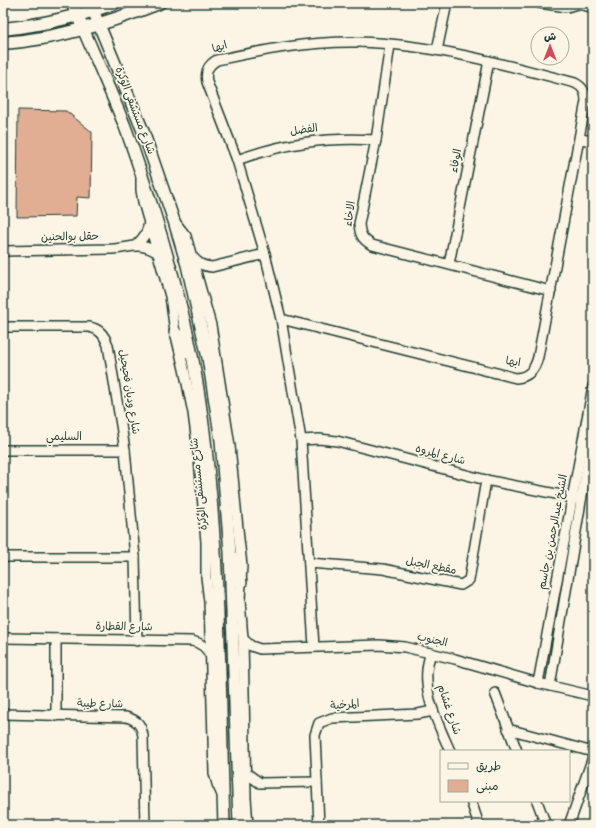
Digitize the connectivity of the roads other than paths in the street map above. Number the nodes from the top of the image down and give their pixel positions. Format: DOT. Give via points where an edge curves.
graph roads {
  1 [pos="72,3"];
  2 [pos="114,3"];
  3 [pos="159,3"];
  4 [pos="447,3"];
  5 [pos="539,3"];
  6 [pos="581,3"];
  7 [pos="593,6"];
  8 [pos="92,7"];
  9 [pos="77,16"];
  10 [pos="100,25"];
  11 [pos="3,29"];
  12 [pos="84,29"];
  13 [pos="3,43"];
  14 [pos="390,45"];
  15 [pos="437,50"];
  16 [pos="489,62"];
  17 [pos="580,138"];
  18 [pos="376,140"];
  19 [pos="593,141"];
  20 [pos="237,160"];
  21 [pos="141,173"];
  22 [pos="174,221"];
  23 [pos="149,222"];
  24 [pos="136,245"];
  25 [pos="3,251"];
  26 [pos="158,253"];
  27 [pos="265,254"];
  28 [pos="191,256"];
  29 [pos="449,264"];
  30 [pos="212,267"];
  31 [pos="199,284"];
  32 [pos="551,291"];
  33 [pos="204,303"];
  34 [pos="281,319"];
  35 [pos="201,324"];
  36 [pos="3,327"];
  37 [pos="175,332"];
  38 [pos="193,360"];
  39 [pos="592,393"];
  40 [pos="593,430"];
  41 [pos="301,440"];
  42 [pos="3,450"];
  43 [pos="125,450"];
  44 [pos="486,480"];
  45 [pos="577,499"];
  46 [pos="230,552"];
  47 [pos="3,557"];
  48 [pos="135,557"];
  49 [pos="309,562"];
  50 [pos="217,582"];
  51 [pos="241,583"];
  52 [pos="208,602"];
  53 [pos="208,625"];
  54 [pos="3,638"];
  55 [pos="56,639"];
  56 [pos="243,639"];
  57 [pos="137,641"];
  58 [pos="192,642"];
  59 [pos="314,647"];
  60 [pos="260,649"];
  61 [pos="431,652"];
  62 [pos="210,656"];
  63 [pos="244,659"];
  64 [pos="538,683"];
  65 [pos="550,686"];
  66 [pos="495,693"];
  67 [pos="593,696"];
  68 [pos="433,711"];
  69 [pos="3,714"];
  70 [pos="56,716"];
  71 [pos="508,729"];
  72 [pos="450,750"];
  73 [pos="517,750"];
  74 [pos="593,752"];
  75 [pos="593,757"];
  76 [pos="246,772"];
  77 [pos="317,782"];
  78 [pos="260,783"];
  79 [pos="246,798"];
  80 [pos="223,799"];
  81 [pos="471,802"];
  82 [pos="537,802"];
  83 [pos="145,825"];
  84 [pos="224,825"];
  85 [pos="239,825"];
  86 [pos="248,825"];
  87 [pos="319,825"];
  88 [pos="479,825"];
  89 [pos="546,825"];
  90 [pos="569,825"];
  1 -- 9 [label="street, شارع مستشفى الوكرة"];
  2 -- 8 [label="main road"];
  3 -- 10 [label="main road"];
  4 -- 15 [label="street"];
  5 -- 6 [label="street" via="567,7"];
  6 -- 7 [label="main road"];
  8 -- 9 [label="main road"];
  8 -- 10 [label="street, شارع مستشفى الوكرة"];
  9 -- 11 [label="main road"];
  9 -- 12 [label="street, شارع مستشفى الوكرة"];
  10 -- 12 [label="main road"];
  10 -- 22 [label="street, شارع مستشفى الوكرة" via="143,131"];
  12 -- 13 [label="main road" via="44,38"];
  12 -- 21 [label="street, شارع مستشفى الوكرة"];
  14 -- 15 [label="street, ابها"];
  14 -- 18 [label="street, الاخاء"];
  14 -- 20 [label="street, ابها" via="358,42 314,44 268,49 211,63 207,68 207,82"];
  15 -- 16 [label="street, ابها"];
  16 -- 17 [label="street, ابها" via="580,85 586,95"];
  16 -- 29 [label="street, الوفاء"];
  17 -- 19 [label="street"];
  17 -- 32 [label="street, ابها"];
  18 -- 20 [label="street, الفضل" via="304,142 281,146"];
  18 -- 29 [label="street, الاخاء" via="359,224 362,238 372,245"];
  20 -- 27 [label="street, ابها"];
  21 -- 23 [label="street, شارع مستشفى الوكرة" via="141,190"];
  21 -- 38 [label="street, شارع مستشفى الوكرة" via="171,270"];
  22 -- 28 [label="street, شارع مستشفى الوكرة" via="186,236"];
  22 -- 35 [label="street, شارع مستشفى الوكرة"];
  23 -- 24 [label="street" via="148,231"];
  23 -- 26 [label="street, شارع مستشفى الوكرة"];
  24 -- 25 [label="street, حقل بوالحنين" via="112,249"];
  24 -- 26 [label="street, حقل بوالحنين"];
  26 -- 37 [label="street, شارع مستشفى الوكرة" via="170,296"];
  27 -- 30 [label="street"];
  27 -- 34 [label="street, ابها"];
  28 -- 30 [label="street" via="196,262"];
  28 -- 31 [label="street, شارع مستشفى الوكرة"];
  29 -- 32 [label="street, الاخاء"];
  30 -- 31 [label="street" via="201,277"];
  31 -- 33 [label="street, شارع مستشفى الوكرة"];
  32 -- 34 [label="street, ابها" via="536,367 524,377 516,378"];
  33 -- 35 [label="street"];
  33 -- 51 [label="street, شارع مستشفى الوكرة" via="211,325 230,446 242,559"];
  34 -- 41 [label="street, ابها"];
  35 -- 46 [label="street, شارع مستشفى الوكرة" via="221,441"];
  36 -- 43 [label="street, شارع وديان فحيحيل" via="89,327 102,332 108,345"];
  37 -- 38 [label="street"];
  37 -- 52 [label="street, شارع مستشفى الوكرة" via="187,382 199,459"];
  38 -- 50 [label="street, شارع مستشفى الوكرة" via="209,465"];
  39 -- 45 [label="street, الشيخ عبدالرحمن بن جاسم"];
  40 -- 45 [label="street, الشيخ عبدالرحمن بن جاسم"];
  41 -- 44 [label="street, شارع المروه" via="337,441"];
  41 -- 49 [label="street, ابها"];
  42 -- 43 [label="street, السليمي"];
  43 -- 48 [label="street, شارع وديان فحيحيل"];
  44 -- 45 [label="street, شارع المروه"];
  44 -- 49 [label="street, مقطع الجبل" via="469,580 461,585 383,570"];
  45 -- 64 [label="street, الشيخ عبدالرحمن بن جاسم"];
  45 -- 65 [label="street, الشيخ عبدالرحمن بن جاسم"];
  46 -- 51 [label="street"];
  46 -- 85 [label="street, شارع مستشفى الوكرة"];
  47 -- 48 [label="street"];
  48 -- 57 [label="street, شارع وديان فحيحيل"];
  49 -- 59 [label="street, ابها"];
  50 -- 52 [label="street"];
  50 -- 80 [label="street, شارع مستشفى الوكرة"];
  51 -- 56 [label="street, شارع مستشفى الوكرة"];
  52 -- 53 [label="street, شارع مستشفى الوكرة"];
  53 -- 58 [label="street" via="204,633"];
  53 -- 62 [label="street, شارع مستشفى الوكرة"];
  54 -- 55 [label="street, شارع القطارة"];
  55 -- 57 [label="street, شارع القطارة"];
  55 -- 70 [label="street"];
  56 -- 60 [label="street"];
  56 -- 63 [label="street, شارع مستشفى الوكرة"];
  57 -- 58 [label="street, شارع القطارة"];
  58 -- 62 [label="street, شارع القطارة" via="201,644"];
  59 -- 60 [label="street, الجنوب"];
  59 -- 61 [label="street, الجنوب" via="392,646"];
  60 -- 63 [label="street, الجنوب" via="251,652"];
  61 -- 64 [label="street, الجنوب"];
  61 -- 68 [label="street, شارع غشام" via="426,676"];
  62 -- 80 [label="street, شارع مستشفى الوكرة" via="214,773"];
  63 -- 76 [label="street, شارع مستشفى الوكرة"];
  64 -- 65 [label="street, الجنوب"];
  65 -- 67 [label="street, الجنوب"];
  66 -- 71 [label="street"];
  68 -- 72 [label="street, شارع غشام"];
  68 -- 77 [label="street, المرخية" via="332,718 319,722 315,735"];
  69 -- 70 [label="street, شارع طيبة"];
  70 -- 83 [label="street, شارع طيبة" via="126,717 139,722 143,736"];
  71 -- 73 [label="street"];
  71 -- 74 [label="street"];
  75 -- 90 [label="street"];
  76 -- 78 [label="street"];
  76 -- 79 [label="street, شارع مستشفى الوكرة"];
  77 -- 78 [label="street"];
  77 -- 87 [label="street, المرخية"];
  78 -- 79 [label="street"];
  79 -- 86 [label="street, شارع مستشفى الوكرة"];
  80 -- 84 [label="street, شارع مستشفى الوكرة"];
  81 -- 88 [label="street"];
  82 -- 89 [label="street"];
}
